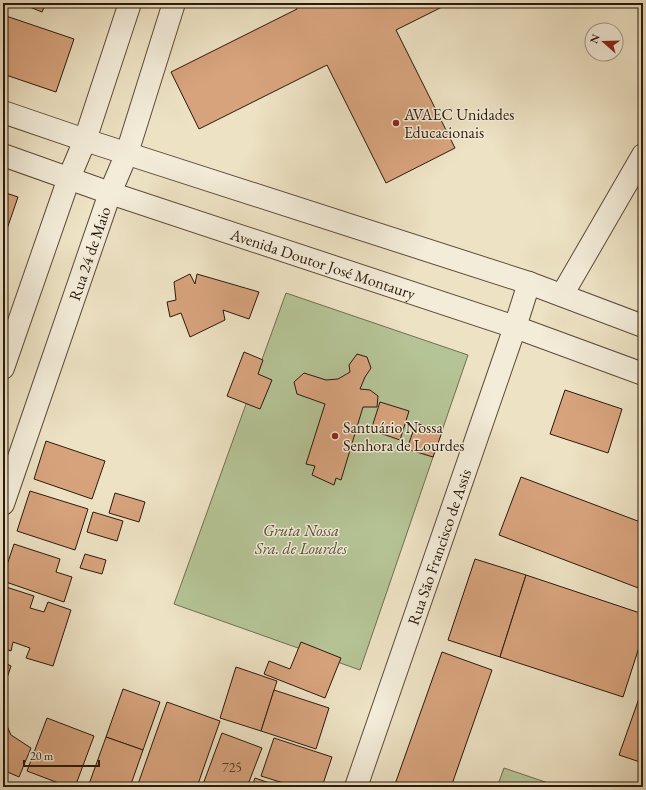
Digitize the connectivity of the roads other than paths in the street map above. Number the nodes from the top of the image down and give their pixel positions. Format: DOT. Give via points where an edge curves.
graph roads {
  1 [pos="130,3"];
  2 [pos="174,3"];
  3 [pos="3,112"];
  4 [pos="85,140"];
  5 [pos="128,154"];
  6 [pos="3,155"];
  7 [pos="643,155"];
  8 [pos="69,178"];
  9 [pos="110,193"];
  10 [pos="529,284"];
  11 [pos="562,295"];
  12 [pos="643,326"];
  13 [pos="515,327"];
  14 [pos="3,368"];
  15 [pos="643,374"];
  16 [pos="3,504"];
  17 [pos="356,787"];
  1 -- 4 [label="street"];
  2 -- 5 [label="street, Rua 24 de Maio"];
  3 -- 4 [label="street"];
  4 -- 5 [label="street"];
  4 -- 8 [label="street"];
  5 -- 9 [label="street, Rua 24 de Maio"];
  5 -- 10 [label="street"];
  6 -- 8 [label="street, Avenida Doutor José Montaury"];
  7 -- 11 [label="street"];
  8 -- 9 [label="street, Avenida Doutor José Montaury"];
  8 -- 14 [label="street"];
  9 -- 13 [label="street, Avenida Doutor José Montaury"];
  9 -- 16 [label="street, Rua 24 de Maio"];
  10 -- 11 [label="street"];
  10 -- 13 [label="street, Rua São Francisco de Assis"];
  11 -- 12 [label="street"];
  13 -- 15 [label="street, Avenida Doutor José Montaury"];
  13 -- 17 [label="street, Rua São Francisco de Assis"];
}
